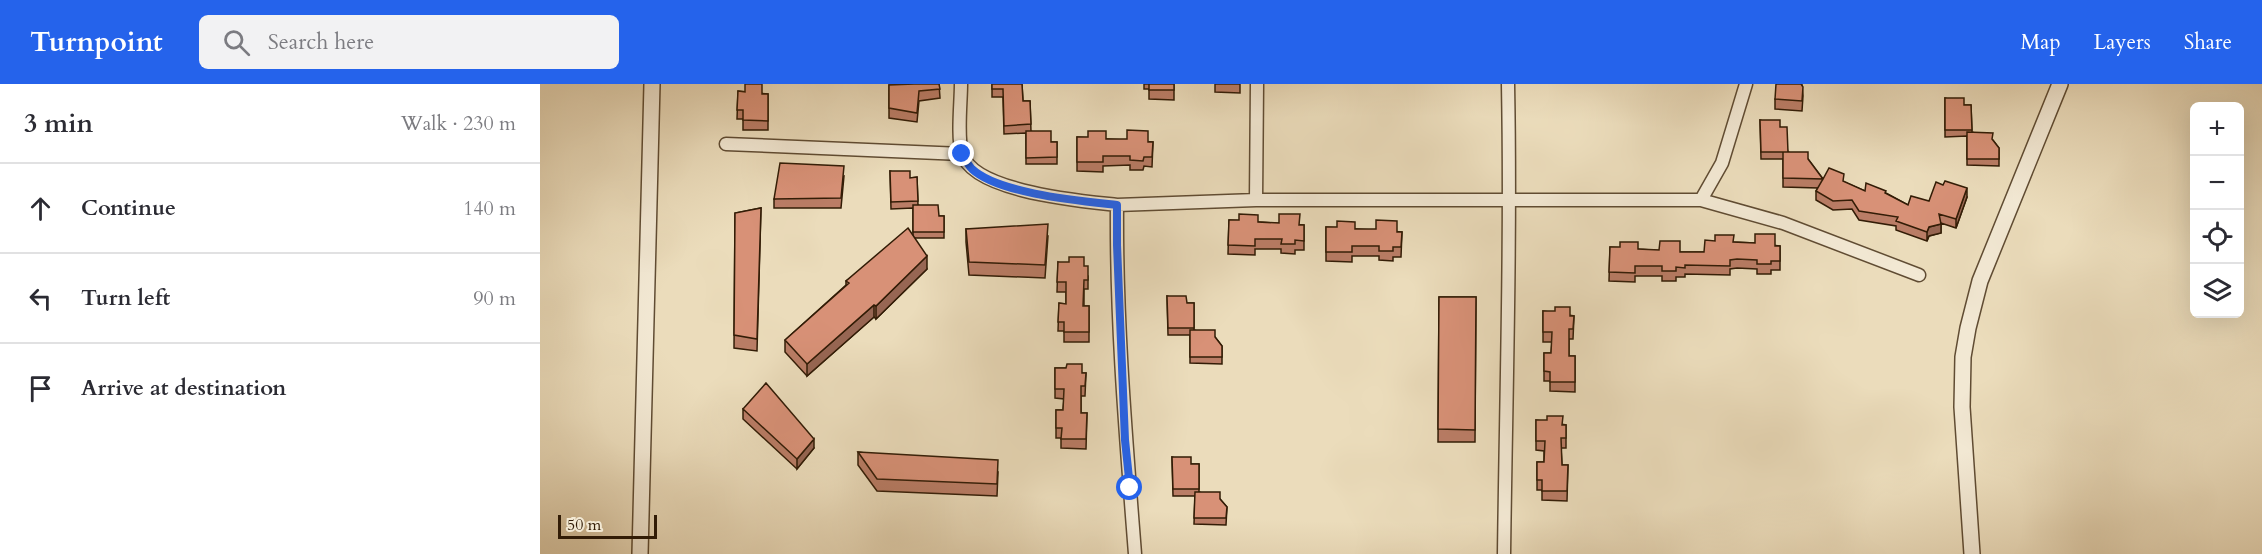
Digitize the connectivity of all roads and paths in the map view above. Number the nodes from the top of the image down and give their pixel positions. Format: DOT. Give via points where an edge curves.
graph roads {
  1 [pos="652,84"];
  2 [pos="962,84"];
  3 [pos="1257,84"];
  4 [pos="1508,84"];
  5 [pos="1746,84"];
  6 [pos="2060,84"];
  7 [pos="726,144"];
  8 [pos="962,154"];
  9 [pos="1256,201"];
  10 [pos="1701,201"];
  11 [pos="1510,202"];
  12 [pos="1117,205"];
  13 [pos="1919,275"];
  14 [pos="640,554"];
  15 [pos="1135,554"];
  16 [pos="1504,554"];
  17 [pos="1972,554"];
  1 -- 14 [label="street"];
  2 -- 8 [label="street"];
  3 -- 9 [label="street"];
  4 -- 11 [label="street"];
  5 -- 10 [label="street" via="1722,163"];
  6 -- 17 [label="street" via="1980,281 1968,328 1962,406"];
  7 -- 8 [label="street"];
  8 -- 12 [label="street" via="972,169 988,180 1029,192"];
  9 -- 11 [label="street"];
  9 -- 12 [label="street"];
  10 -- 11 [label="street"];
  10 -- 13 [label="street" via="1783,223"];
  11 -- 16 [label="street"];
  12 -- 15 [label="street" via="1125,440"];
}
